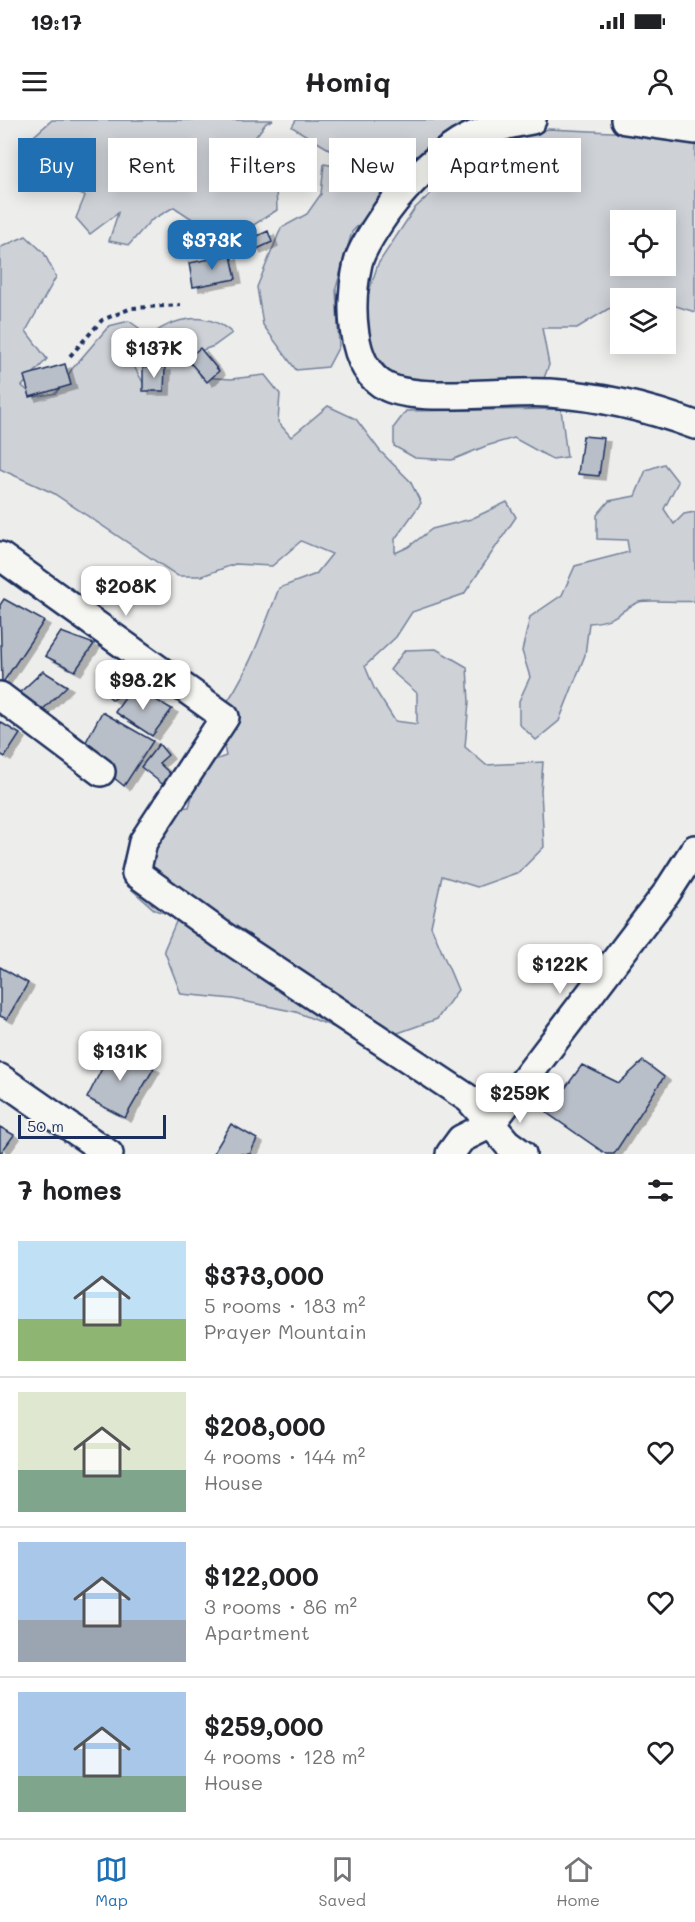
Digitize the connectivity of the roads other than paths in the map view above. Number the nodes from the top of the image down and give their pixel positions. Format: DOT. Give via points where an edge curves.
graph roads {
  1 [pos="532,120"];
  2 [pos="625,120"];
  3 [pos="695,130"];
  4 [pos="695,425"];
  5 [pos="0,556"];
  6 [pos="0,696"];
  7 [pos="100,772"];
  8 [pos="695,849"];
  9 [pos="0,1078"];
  10 [pos="491,1124"];
  11 [pos="108,1154"];
  12 [pos="450,1154"];
  13 [pos="522,1154"];
  1 -- 4 [label="street" via="508,124 460,142 419,175 380,221 358,262 356,348 367,370 386,387 409,393 548,393 606,400"];
  2 -- 3 [label="street"];
  5 -- 10 [label="street" via="225,717 143,842 136,873 222,936 469,1099"];
  6 -- 7 [label="street"];
  8 -- 10 [label="street" via="666,894"];
  9 -- 11 [label="street"];
  10 -- 12 [label="street" via="461,1139"];
  10 -- 13 [label="street"];
}
